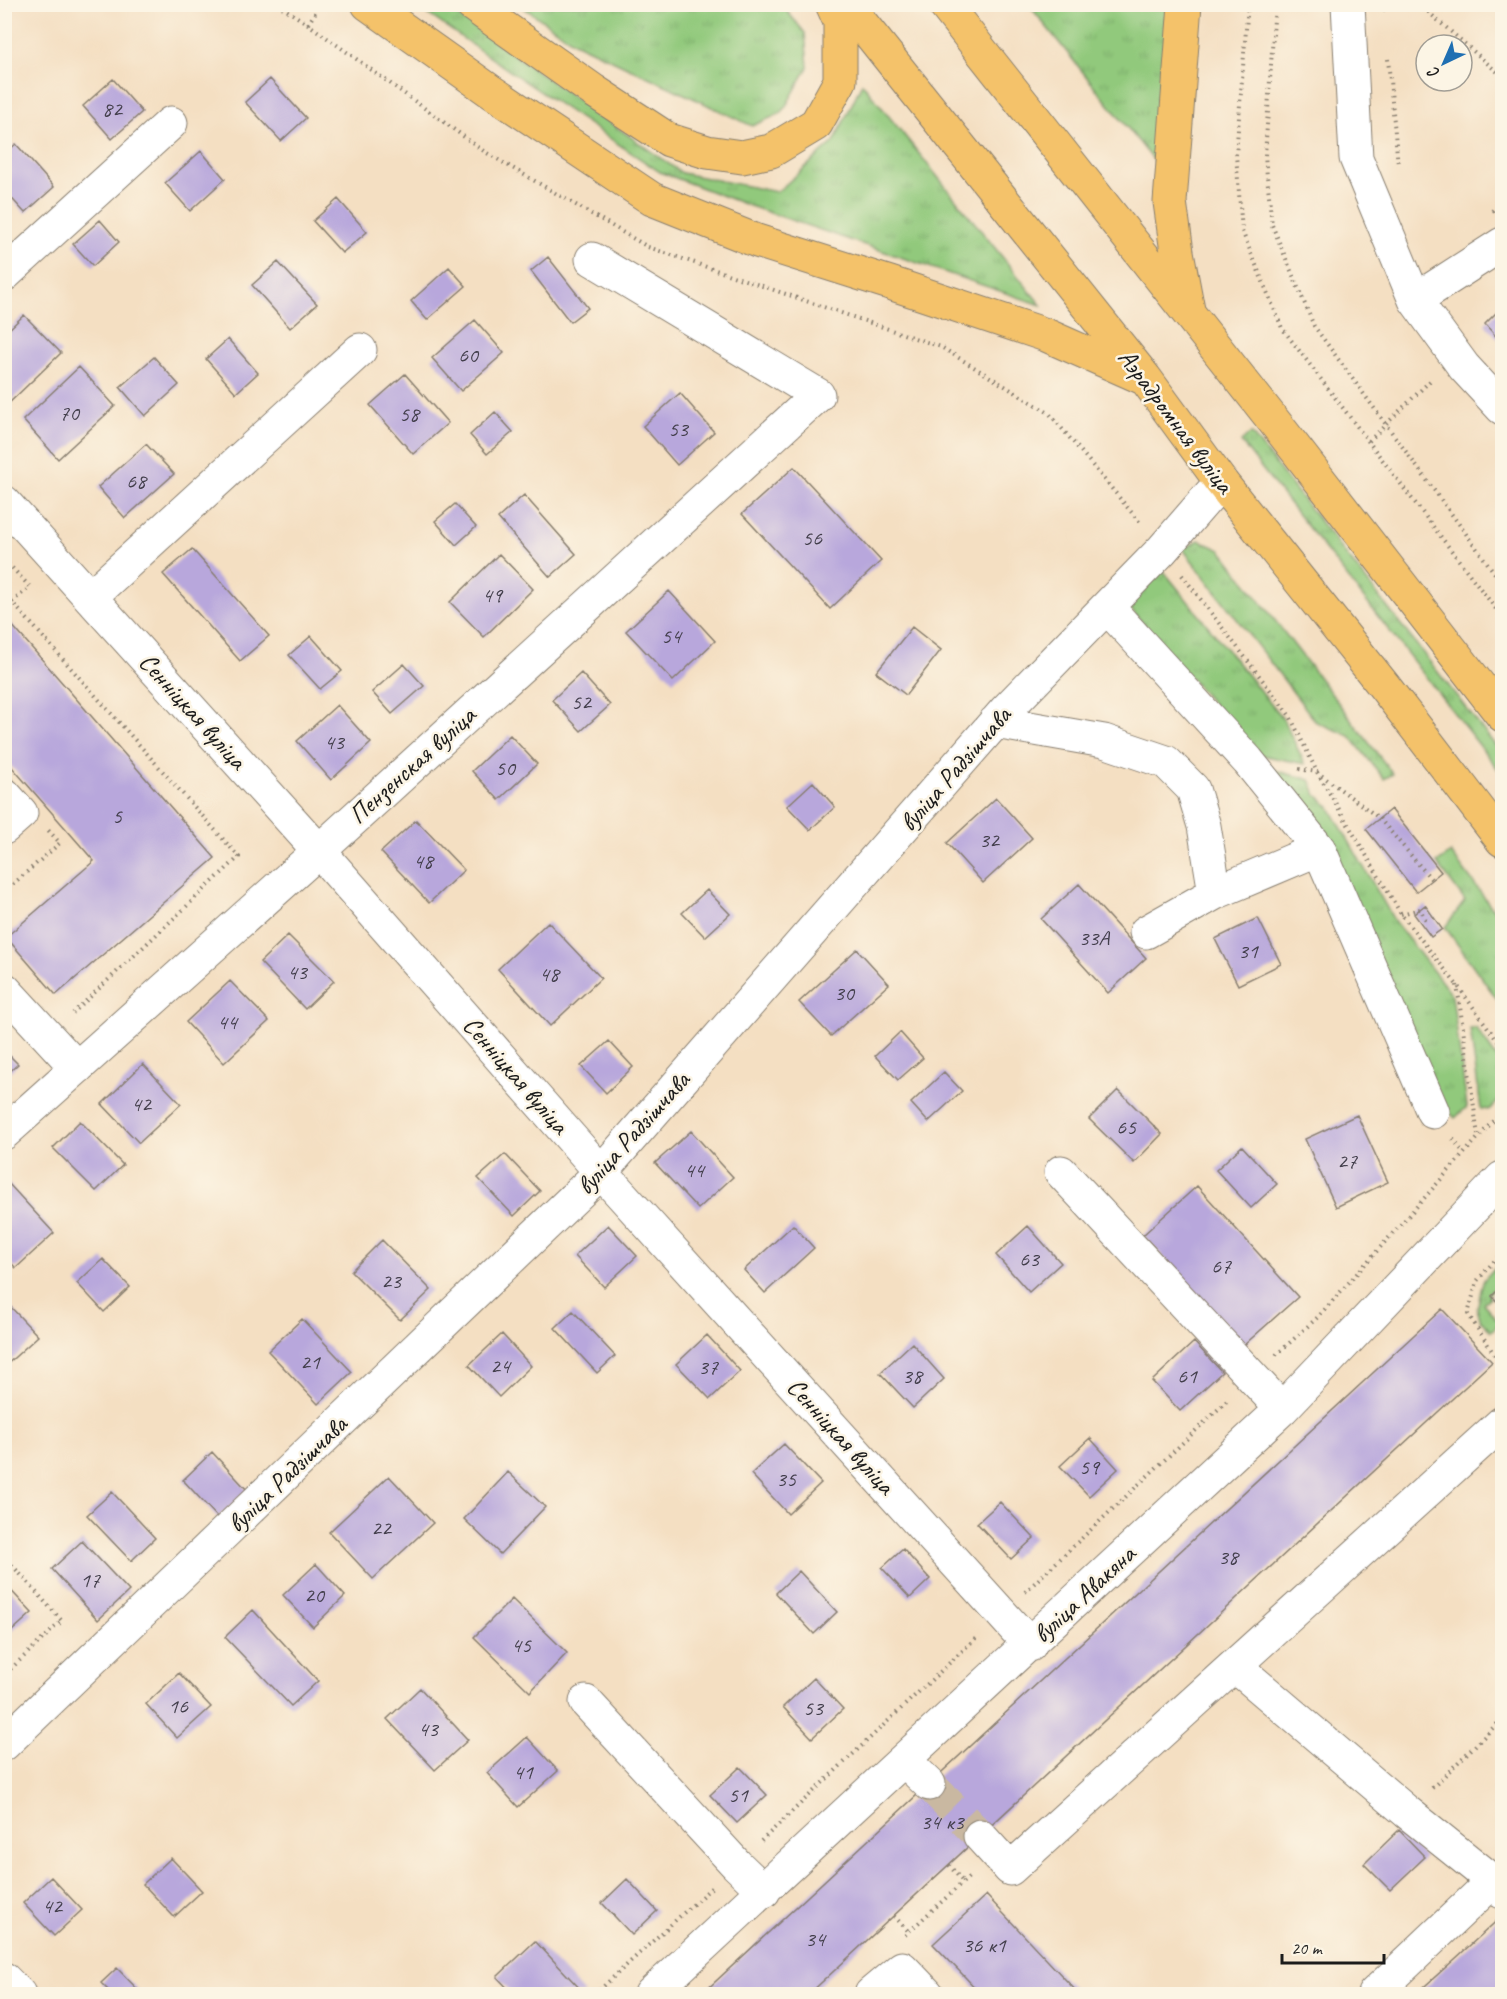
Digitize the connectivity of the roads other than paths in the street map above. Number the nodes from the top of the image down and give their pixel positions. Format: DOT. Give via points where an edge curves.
graph roads {
  1 [pos="368,4"];
  2 [pos="471,4"];
  3 [pos="832,4"];
  4 [pos="846,4"];
  5 [pos="944,4"];
  6 [pos="1185,4"];
  7 [pos="1348,4"];
  8 [pos="171,123"];
  9 [pos="1503,244"];
  10 [pos="592,259"];
  11 [pos="4,275"];
  12 [pos="1415,300"];
  13 [pos="1189,315"];
  14 [pos="360,350"];
  15 [pos="1145,378"];
  16 [pos="1503,408"];
  17 [pos="1221,482"];
  18 [pos="4,502"];
  19 [pos="90,597"];
  20 [pos="1107,607"];
  21 [pos="1503,715"];
  22 [pos="995,722"];
  23 [pos="4,794"];
  24 [pos="4,828"];
  25 [pos="1503,840"];
  26 [pos="1319,849"];
  27 [pos="319,850"];
  28 [pos="1215,893"];
  29 [pos="1146,932"];
  30 [pos="4,989"];
  31 [pos="68,1058"];
  32 [pos="1433,1112"];
  33 [pos="4,1133"];
  34 [pos="601,1172"];
  35 [pos="1061,1172"];
  36 [pos="1503,1178"];
  37 [pos="1282,1409"];
  38 [pos="1503,1423"];
  39 [pos="1030,1645"];
  40 [pos="1235,1666"];
  41 [pos="586,1702"];
  42 [pos="4,1744"];
  43 [pos="904,1760"];
  44 [pos="929,1784"];
  45 [pos="988,1845"];
  46 [pos="1498,1886"];
  47 [pos="764,1891"];
  48 [pos="4,1979"];
  49 [pos="19,1995"];
  50 [pos="651,1995"];
  51 [pos="871,1995"];
  52 [pos="927,1995"];
  53 [pos="1374,1995"];
  1 -- 15 [label="main road" via="652,199 757,241 1046,335"];
  2 -- 3 [label="main road" via="669,140 742,157 771,151 816,124 840,81 840,22"];
  4 -- 15 [label="main road, Аэрадромная вуліца"];
  5 -- 13 [label="main road"];
  6 -- 13 [label="main road" via="1170,202"];
  7 -- 12 [label="street" via="1356,158"];
  8 -- 11 [label="street"];
  9 -- 12 [label="street"];
  10 -- 27 [label="street, Пензенская вуліца" via="818,395"];
  12 -- 16 [label="street" via="1456,356"];
  13 -- 21 [label="main road"];
  14 -- 19 [label="street"];
  15 -- 17 [label="main road, Аэрадромная вуліца"];
  17 -- 20 [label="street, вуліца Радзішчава"];
  17 -- 25 [label="main road, Аэрадромная вуліца"];
  18 -- 19 [label="street, Сенніцкая вуліца"];
  19 -- 27 [label="street, Сенніцкая вуліца"];
  20 -- 22 [label="street, вуліца Радзішчава"];
  20 -- 26 [label="street" via="1248,761"];
  22 -- 28 [label="street" via="1104,741 1166,762 1193,789 1204,826"];
  22 -- 34 [label="street, вуліца Радзішчава"];
  23 -- 24 [label="street" via="21,813"];
  26 -- 28 [label="street"];
  26 -- 32 [label="street"];
  27 -- 31 [label="street, Пензенская вуліца"];
  27 -- 34 [label="street, Сенніцкая вуліца"];
  28 -- 29 [label="street"];
  30 -- 31 [label="street"];
  31 -- 33 [label="street, Пензенская вуліца"];
  34 -- 39 [label="street, Сенніцкая вуліца"];
  34 -- 42 [label="street, вуліца Радзішчава"];
  35 -- 37 [label="street"];
  36 -- 37 [label="street, вуліца Авакяна"];
  37 -- 39 [label="street, вуліца Авакяна"];
  38 -- 40 [label="street"];
  39 -- 43 [label="street, вуліца Авакяна"];
  40 -- 45 [label="street" via="1010,1869"];
  40 -- 46 [label="street"];
  41 -- 47 [label="street"];
  43 -- 44 [label="street"];
  43 -- 47 [label="street, вуліца Авакяна"];
  46 -- 53 [label="street"];
  47 -- 50 [label="street, вуліца Авакяна"];
  48 -- 49 [label="street"];
  51 -- 52 [label="street" via="902,1968"];
}
